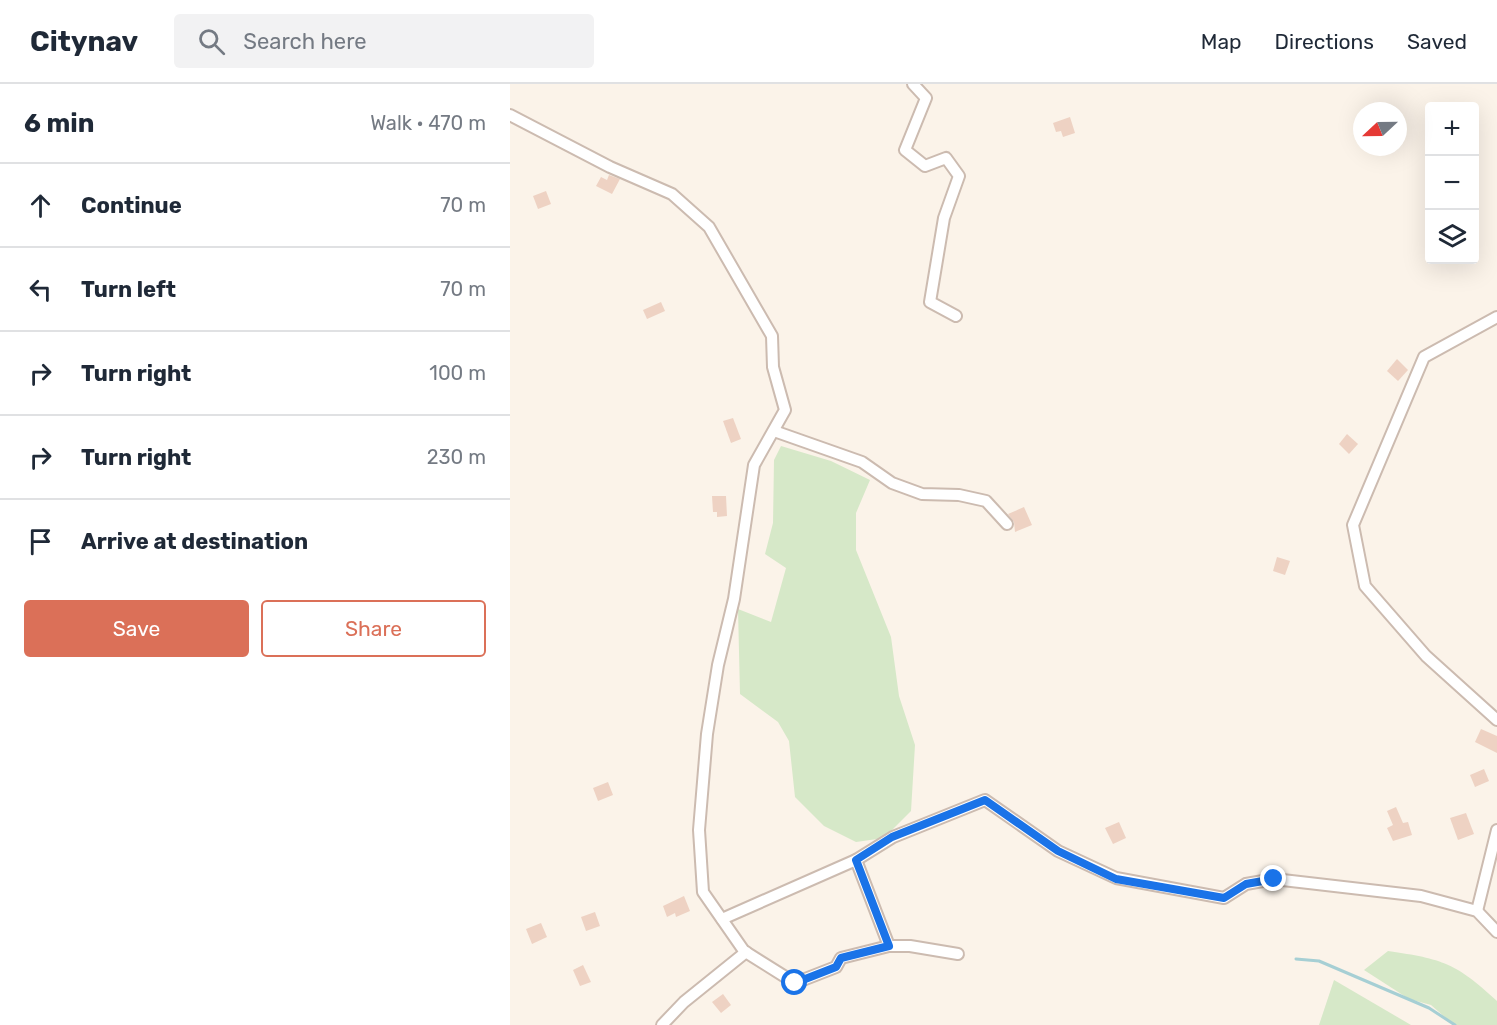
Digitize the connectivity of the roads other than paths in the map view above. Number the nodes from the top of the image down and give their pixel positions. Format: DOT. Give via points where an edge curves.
graph roads {
  1 [pos="913,84"];
  2 [pos="510,115"];
  3 [pos="956,316"];
  4 [pos="1497,317"];
  5 [pos="774,431"];
  6 [pos="1007,524"];
  7 [pos="1497,720"];
  8 [pos="1497,830"];
  9 [pos="856,860"];
  10 [pos="1477,911"];
  11 [pos="722,919"];
  12 [pos="1497,932"];
  13 [pos="889,946"];
  14 [pos="746,952"];
  15 [pos="958,954"];
  16 [pos="667,1023"];
  1 -- 3 [label="street" via="926,98 905,150 925,166 946,158 959,176 944,218 930,302"];
  2 -- 5 [label="street" via="672,194 709,227 772,336 773,367 785,410"];
  4 -- 7 [label="street" via="1424,357 1353,525 1365,586 1426,656"];
  5 -- 6 [label="street" via="861,462 892,483 922,494 959,495 986,501"];
  5 -- 11 [label="street" via="754,465 734,599 707,734 699,830 703,892"];
  8 -- 10 [label="street"];
  9 -- 10 [label="street" via="892,837 985,800 1058,851 1116,879 1224,898 1246,884 1274,879 1421,896"];
  9 -- 11 [label="street"];
  9 -- 13 [label="street"];
  10 -- 12 [label="street"];
  11 -- 14 [label="street"];
  13 -- 14 [label="street" via="841,958 836,967 795,983"];
  13 -- 15 [label="street"];
  14 -- 16 [label="street" via="684,1002"];
}
